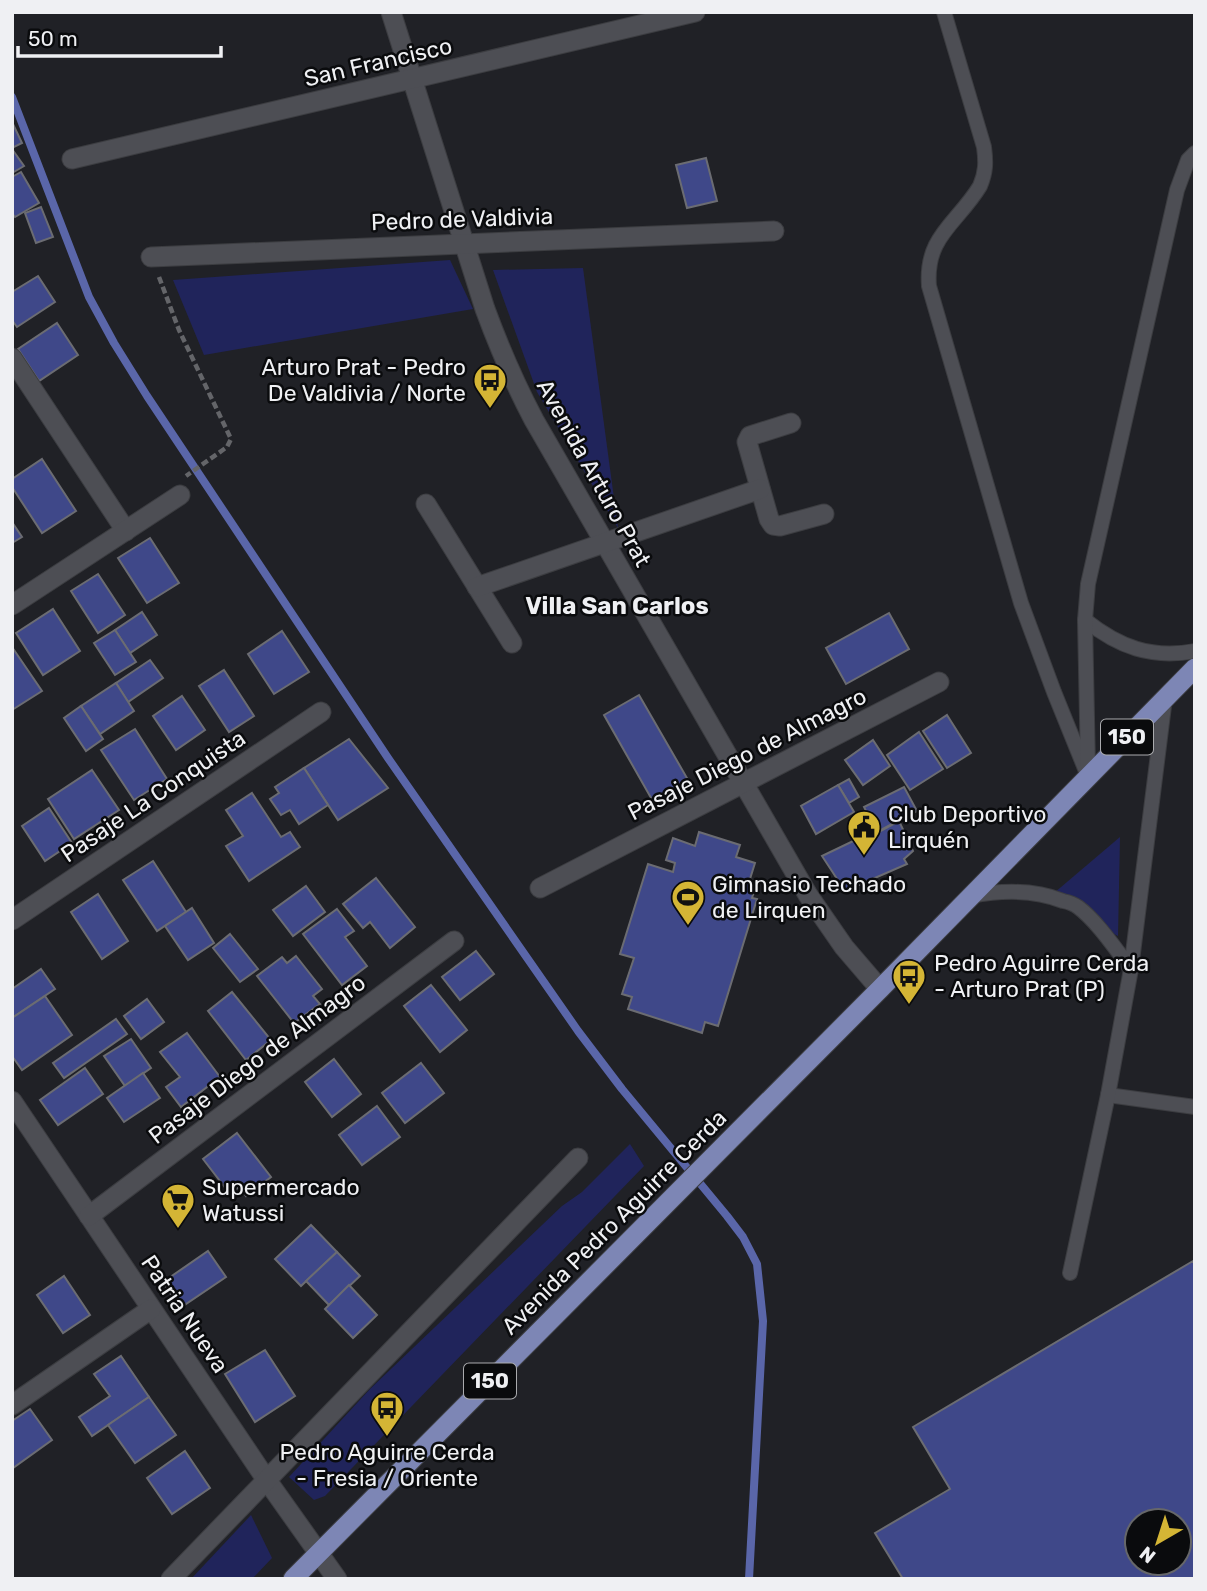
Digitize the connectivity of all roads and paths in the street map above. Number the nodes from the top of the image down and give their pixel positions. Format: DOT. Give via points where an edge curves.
graph roads {
  1 [pos="391,12"];
  2 [pos="695,12"];
  3 [pos="944,12"];
  4 [pos="412,79"];
  5 [pos="1195,153"];
  6 [pos="72,159"];
  7 [pos="774,231"];
  8 [pos="464,244"];
  9 [pos="151,257"];
  10 [pos="12,358"];
  11 [pos="791,423"];
  12 [pos="179,488"];
  13 [pos="760,489"];
  14 [pos="426,504"];
  15 [pos="824,514"];
  16 [pos="127,531"];
  17 [pos="604,543"];
  18 [pos="477,587"];
  19 [pos="12,605"];
  20 [pos="1085,620"];
  21 [pos="512,643"];
  22 [pos="1195,651"];
  23 [pos="1195,668"];
  24 [pos="939,682"];
  25 [pos="1165,698"];
  26 [pos="320,712"];
  27 [pos="1088,776"];
  28 [pos="743,783"];
  29 [pos="540,888"];
  30 [pos="971,896"];
  31 [pos="12,920"];
  32 [pos="454,941"];
  33 [pos="1131,969"];
  34 [pos="880,989"];
  35 [pos="1108,1095"];
  36 [pos="12,1101"];
  37 [pos="1195,1107"];
  38 [pos="579,1158"];
  39 [pos="89,1216"];
  40 [pos="1070,1273"];
  41 [pos="152,1308"];
  42 [pos="12,1405"];
  43 [pos="266,1479"];
  44 [pos="319,1553"];
  45 [pos="171,1579"];
  46 [pos="293,1579"];
  47 [pos="337,1579"];
  1 -- 4 [label="street, Avenida Arturo Prat"];
  2 -- 4 [label="street, San Francisco"];
  3 -- 27 [label="lane" via="986,161 980,186 936,244 929,286 1021,603"];
  4 -- 6 [label="street, San Francisco"];
  4 -- 8 [label="street, Avenida Arturo Prat"];
  5 -- 20 [label="lane" via="1177,190 1087,584"];
  7 -- 8 [label="street, Pedro de Valdivia"];
  8 -- 9 [label="street, Pedro de Valdivia"];
  8 -- 17 [label="street, Avenida Arturo Prat" via="511,375"];
  9 -- 12 [label="path" via="179,330 231,439"];
  10 -- 16 [label="street"];
  11 -- 13 [label="street" via="748,438"];
  12 -- 16 [label="street"];
  13 -- 15 [label="street" via="769,519 776,526"];
  13 -- 17 [label="street"];
  14 -- 18 [label="street"];
  16 -- 19 [label="street"];
  17 -- 18 [label="street"];
  17 -- 28 [label="street, Avenida Arturo Prat"];
  18 -- 21 [label="street"];
  20 -- 22 [label="lane" via="1121,644 1142,651"];
  20 -- 27 [label="lane"];
  23 -- 25 [label="main road, 150"];
  24 -- 28 [label="street, Pasaje Diego de Almagro"];
  25 -- 27 [label="main road, 150"];
  25 -- 33 [label="lane"];
  26 -- 31 [label="street, Pasaje La Conquista"];
  27 -- 30 [label="main road, 150"];
  28 -- 29 [label="street, Pasaje Diego de Almagro"];
  28 -- 34 [label="street, Avenida Arturo Prat" via="808,895"];
  30 -- 33 [label="lane" via="1018,891 1077,906"];
  30 -- 34 [label="main road, 150"];
  32 -- 39 [label="street, Pasaje Diego de Almagro"];
  33 -- 35 [label="lane"];
  34 -- 44 [label="main road, Avenida Pedro Aguirre Cerda / 150"];
  35 -- 37 [label="lane"];
  35 -- 40 [label="lane"];
  36 -- 39 [label="street, Patria Nueva"];
  38 -- 43 [label="street"];
  39 -- 41 [label="street, Patria Nueva"];
  41 -- 42 [label="street"];
  41 -- 43 [label="street, Patria Nueva"];
  43 -- 44 [label="street, Patria Nueva"];
  43 -- 45 [label="street"];
  44 -- 46 [label="main road, Avenida Pedro Aguirre Cerda / 150"];
  44 -- 47 [label="street, Patria Nueva"];
}
